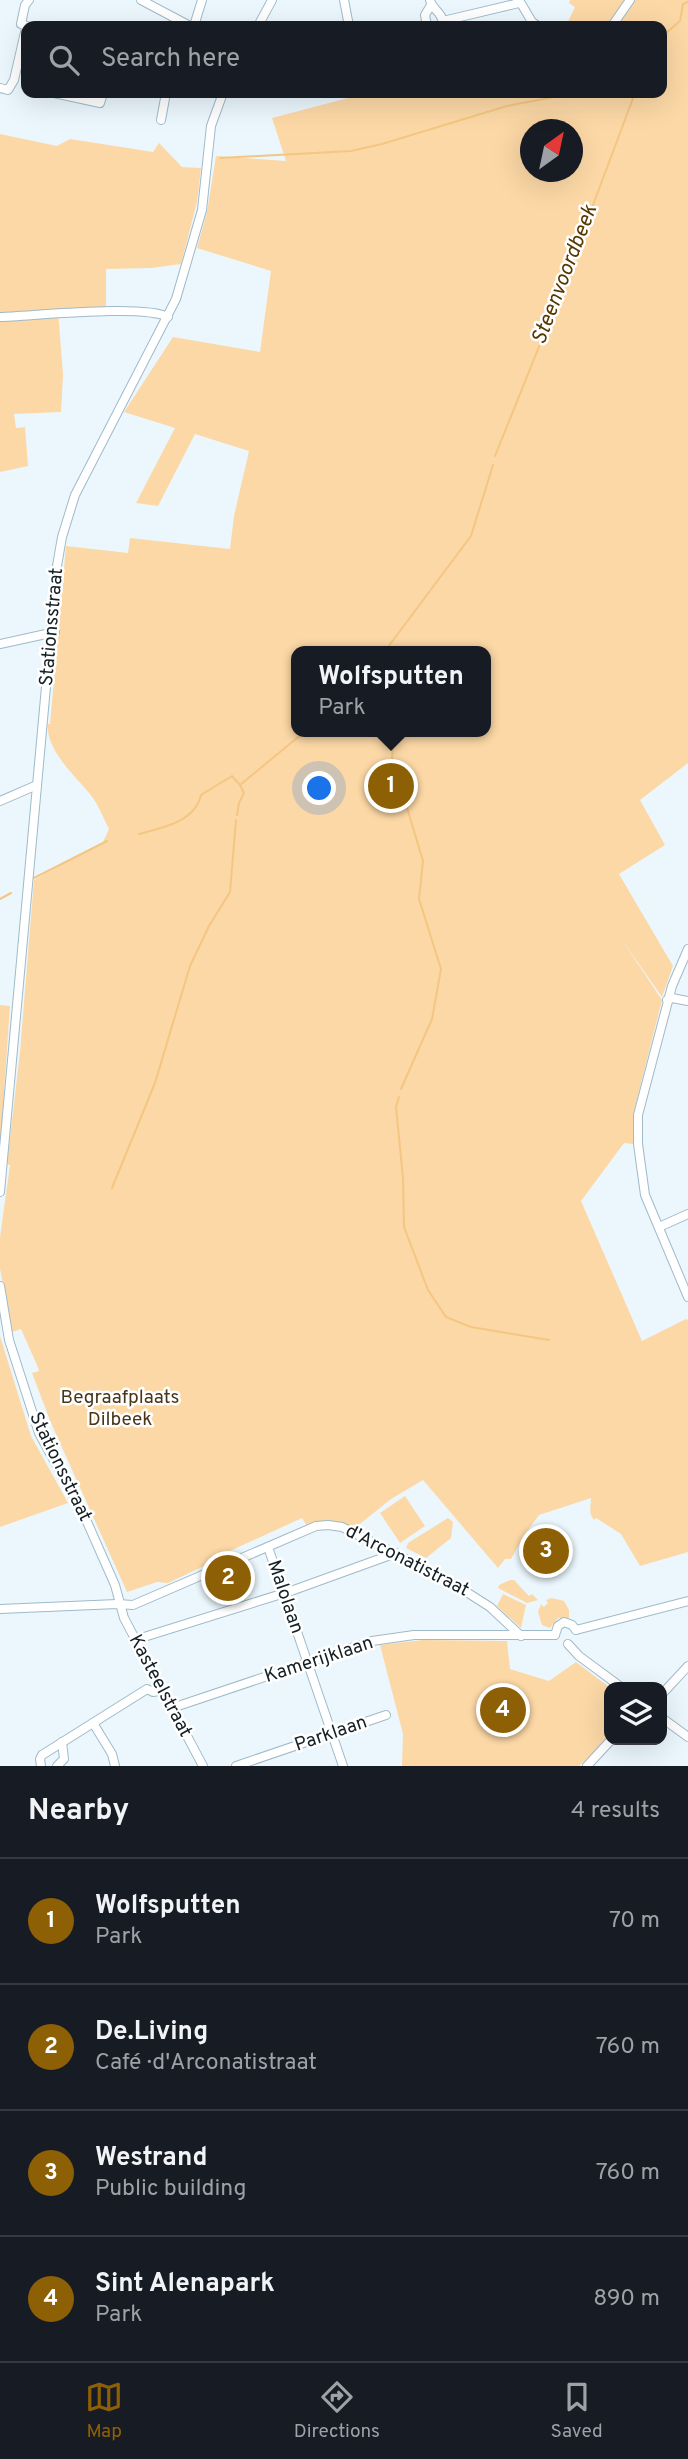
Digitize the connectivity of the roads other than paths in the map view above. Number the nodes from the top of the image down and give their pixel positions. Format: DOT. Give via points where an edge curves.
graph roads {
  1 [pos="29,0"];
  2 [pos="141,0"];
  3 [pos="202,0"];
  4 [pos="272,0"];
  5 [pos="344,0"];
  6 [pos="630,0"];
  7 [pos="519,1"];
  8 [pos="153,3"];
  9 [pos="431,3"];
  10 [pos="22,21"];
  11 [pos="177,21"];
  12 [pos="194,21"];
  13 [pos="261,21"];
  14 [pos="348,21"];
  15 [pos="427,21"];
  16 [pos="442,21"];
  17 [pos="453,21"];
  18 [pos="533,21"];
  19 [pos="615,21"];
  20 [pos="21,51"];
  21 [pos="0,88"];
  22 [pos="77,98"];
  23 [pos="102,98"];
  24 [pos="165,98"];
  25 [pos="221,98"];
  26 [pos="161,120"];
  27 [pos="0,317"];
  28 [pos="168,317"];
  29 [pos="53,633"];
  30 [pos="0,643"];
  31 [pos="37,785"];
  32 [pos="0,801"];
  33 [pos="688,949"];
  34 [pos="667,1000"];
  35 [pos="688,1001"];
  36 [pos="2,1146"];
  37 [pos="0,1192"];
  38 [pos="688,1214"];
  39 [pos="659,1227"];
  40 [pos="0,1286"];
  41 [pos="688,1297"];
  42 [pos="268,1547"];
  43 [pos="396,1553"];
  44 [pos="283,1592"];
  45 [pos="688,1601"];
  46 [pos="122,1605"];
  47 [pos="0,1609"];
  48 [pos="576,1630"];
  49 [pos="555,1635"];
  50 [pos="521,1636"];
  51 [pos="144,1637"];
  52 [pos="568,1644"];
  53 [pos="308,1663"];
  54 [pos="688,1666"];
  55 [pos="155,1675"];
  56 [pos="614,1682"];
  57 [pos="147,1689"];
  58 [pos="667,1689"];
  59 [pos="163,1690"];
  60 [pos="172,1708"];
  61 [pos="386,1715"];
  62 [pos="667,1721"];
  63 [pos="93,1723"];
  64 [pos="332,1734"];
  65 [pos="688,1737"];
  66 [pos="62,1742"];
  67 [pos="606,1745"];
  68 [pos="40,1766"];
  69 [pos="57,1766"];
  70 [pos="115,1766"];
  71 [pos="203,1766"];
  72 [pos="236,1766"];
  73 [pos="343,1766"];
  74 [pos="586,1766"];
  1 -- 10 [label="street"];
  2 -- 8 [label="street"];
  3 -- 12 [label="street"];
  4 -- 13 [label="street"];
  5 -- 14 [label="street"];
  6 -- 19 [label="street"];
  7 -- 17 [label="street"];
  7 -- 18 [label="street"];
  8 -- 11 [label="street"];
  9 -- 15 [label="street"];
  9 -- 16 [label="street"];
  20 -- 21 [label="street" via="14,80 8,90"];
  22 -- 23 [label="street" via="100,103"];
  24 -- 26 [label="street"];
  25 -- 28 [label="street, Stationsstraat" via="211,126 202,210"];
  27 -- 28 [label="street" via="129,312"];
  28 -- 29 [label="street, Stationsstraat" via="75,495 62,537"];
  29 -- 30 [label="street"];
  29 -- 31 [label="street, Stationsstraat"];
  31 -- 32 [label="street"];
  31 -- 36 [label="street, Stationsstraat"];
  33 -- 34 [label="street"];
  34 -- 35 [label="street"];
  34 -- 39 [label="street" via="638,1115 645,1195"];
  36 -- 37 [label="street, Stationsstraat"];
  38 -- 39 [label="street"];
  39 -- 41 [label="street"];
  40 -- 46 [label="street, Stationsstraat" via="9,1340 39,1433 84,1515"];
  42 -- 43 [label="street, d'Arconatistraat" via="328,1525"];
  42 -- 44 [label="street, Malolaan"];
  42 -- 46 [label="street, d'Arconatistraat" via="133,1605"];
  43 -- 44 [label="street"];
  43 -- 50 [label="street, d'Arconatistraat" via="475,1596"];
  44 -- 51 [label="street"];
  44 -- 53 [label="street, Malolaan"];
  45 -- 48 [label="street, Kamerijklaan"];
  46 -- 47 [label="street, d'Arconatistraat"];
  46 -- 55 [label="street, Kasteelstraat" via="124,1618"];
  48 -- 49 [label="street, Kamerijklaan" via="565,1622"];
  48 -- 52 [label="street" via="575,1639"];
  49 -- 50 [label="street, Kamerijklaan"];
  49 -- 52 [label="street" via="559,1643"];
  50 -- 53 [label="street, Kamerijklaan" via="414,1635 372,1641"];
  52 -- 56 [label="street"];
  53 -- 60 [label="street, Kamerijklaan"];
  53 -- 64 [label="street, Malolaan"];
  54 -- 58 [label="street"];
  55 -- 57 [label="street"];
  55 -- 59 [label="street, Kasteelstraat"];
  57 -- 59 [label="street"];
  57 -- 63 [label="street"];
  59 -- 60 [label="street, Kasteelstraat"];
  60 -- 71 [label="street, Kasteelstraat"];
  61 -- 64 [label="street, Parklaan"];
  62 -- 65 [label="street"];
  63 -- 66 [label="street"];
  63 -- 70 [label="street"];
  64 -- 72 [label="street, Parklaan"];
  64 -- 73 [label="street, Malolaan"];
  66 -- 68 [label="street" via="42,1755"];
  66 -- 69 [label="street" via="64,1759"];
  67 -- 74 [label="street"];
}
